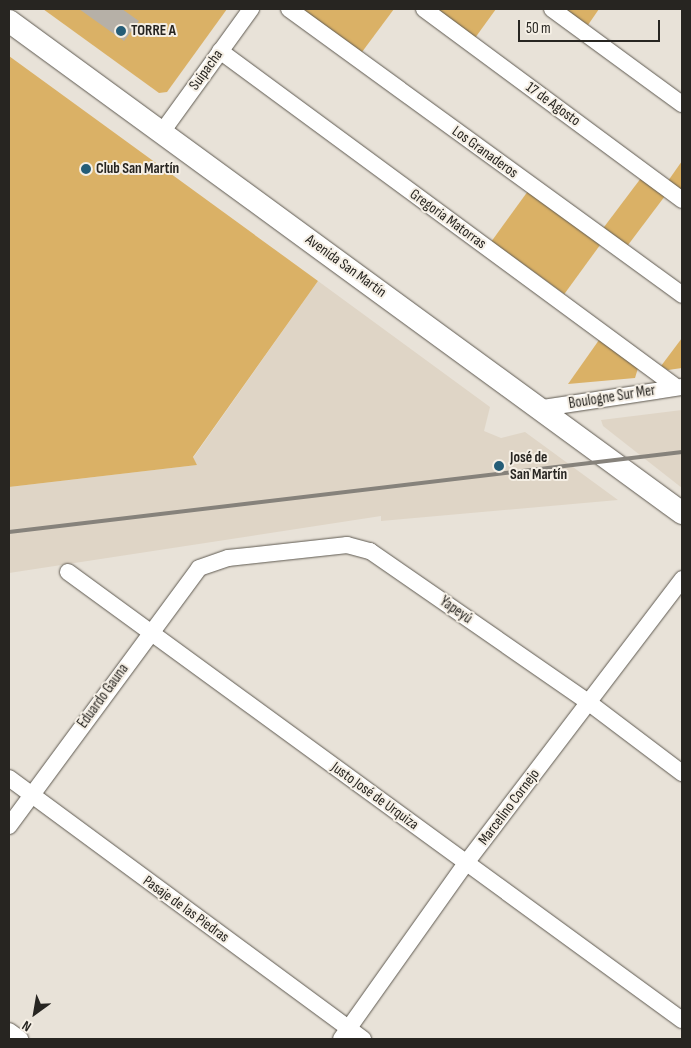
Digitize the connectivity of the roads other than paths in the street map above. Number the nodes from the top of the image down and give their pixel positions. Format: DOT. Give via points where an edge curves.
graph roads {
  1 [pos="252,9"];
  2 [pos="289,9"];
  3 [pos="424,9"];
  4 [pos="552,9"];
  5 [pos="9,21"];
  6 [pos="220,51"];
  7 [pos="682,104"];
  8 [pos="162,132"];
  9 [pos="682,200"];
  10 [pos="682,295"];
  11 [pos="679,387"];
  12 [pos="542,408"];
  13 [pos="682,513"];
  14 [pos="199,568"];
  15 [pos="68,572"];
  16 [pos="682,579"];
  17 [pos="150,631"];
  18 [pos="588,702"];
  19 [pos="682,773"];
  20 [pos="9,778"];
  21 [pos="31,795"];
  22 [pos="9,826"];
  23 [pos="466,863"];
  24 [pos="682,1020"];
  25 [pos="9,1031"];
  26 [pos="345,1034"];
  27 [pos="20,1039"];
  28 [pos="363,1039"];
  1 -- 6 [label="street, Suipacha"];
  2 -- 10 [label="street, Los Granaderos"];
  3 -- 9 [label="street, 17 de Agosto"];
  4 -- 7 [label="street"];
  5 -- 8 [label="main road, Avenida San Martín"];
  6 -- 8 [label="street, Suipacha"];
  6 -- 11 [label="street, Gregoria Matorras"];
  8 -- 12 [label="main road, Avenida San Martín"];
  11 -- 12 [label="street, Boulogne Sur Mer"];
  12 -- 13 [label="main road, Avenida San Martín"];
  14 -- 17 [label="street, Eduardo Gauna"];
  14 -- 18 [label="street, Yapeyú" via="228,558 347,545 370,551"];
  15 -- 17 [label="street, Justo José de Urquiza"];
  16 -- 18 [label="street, Marcelino Cornejo"];
  17 -- 21 [label="street, Eduardo Gauna"];
  17 -- 23 [label="street, Justo José de Urquiza"];
  18 -- 19 [label="street, Yapeyú"];
  18 -- 23 [label="street, Marcelino Cornejo"];
  20 -- 21 [label="street, Pasaje de las Piedras"];
  21 -- 22 [label="street, Eduardo Gauna"];
  21 -- 26 [label="street, Pasaje de las Piedras"];
  23 -- 24 [label="street, Justo José de Urquiza"];
  23 -- 26 [label="street, Marcelino Cornejo"];
  25 -- 27 [label="street"];
  26 -- 28 [label="street, Pasaje de las Piedras"];
}
